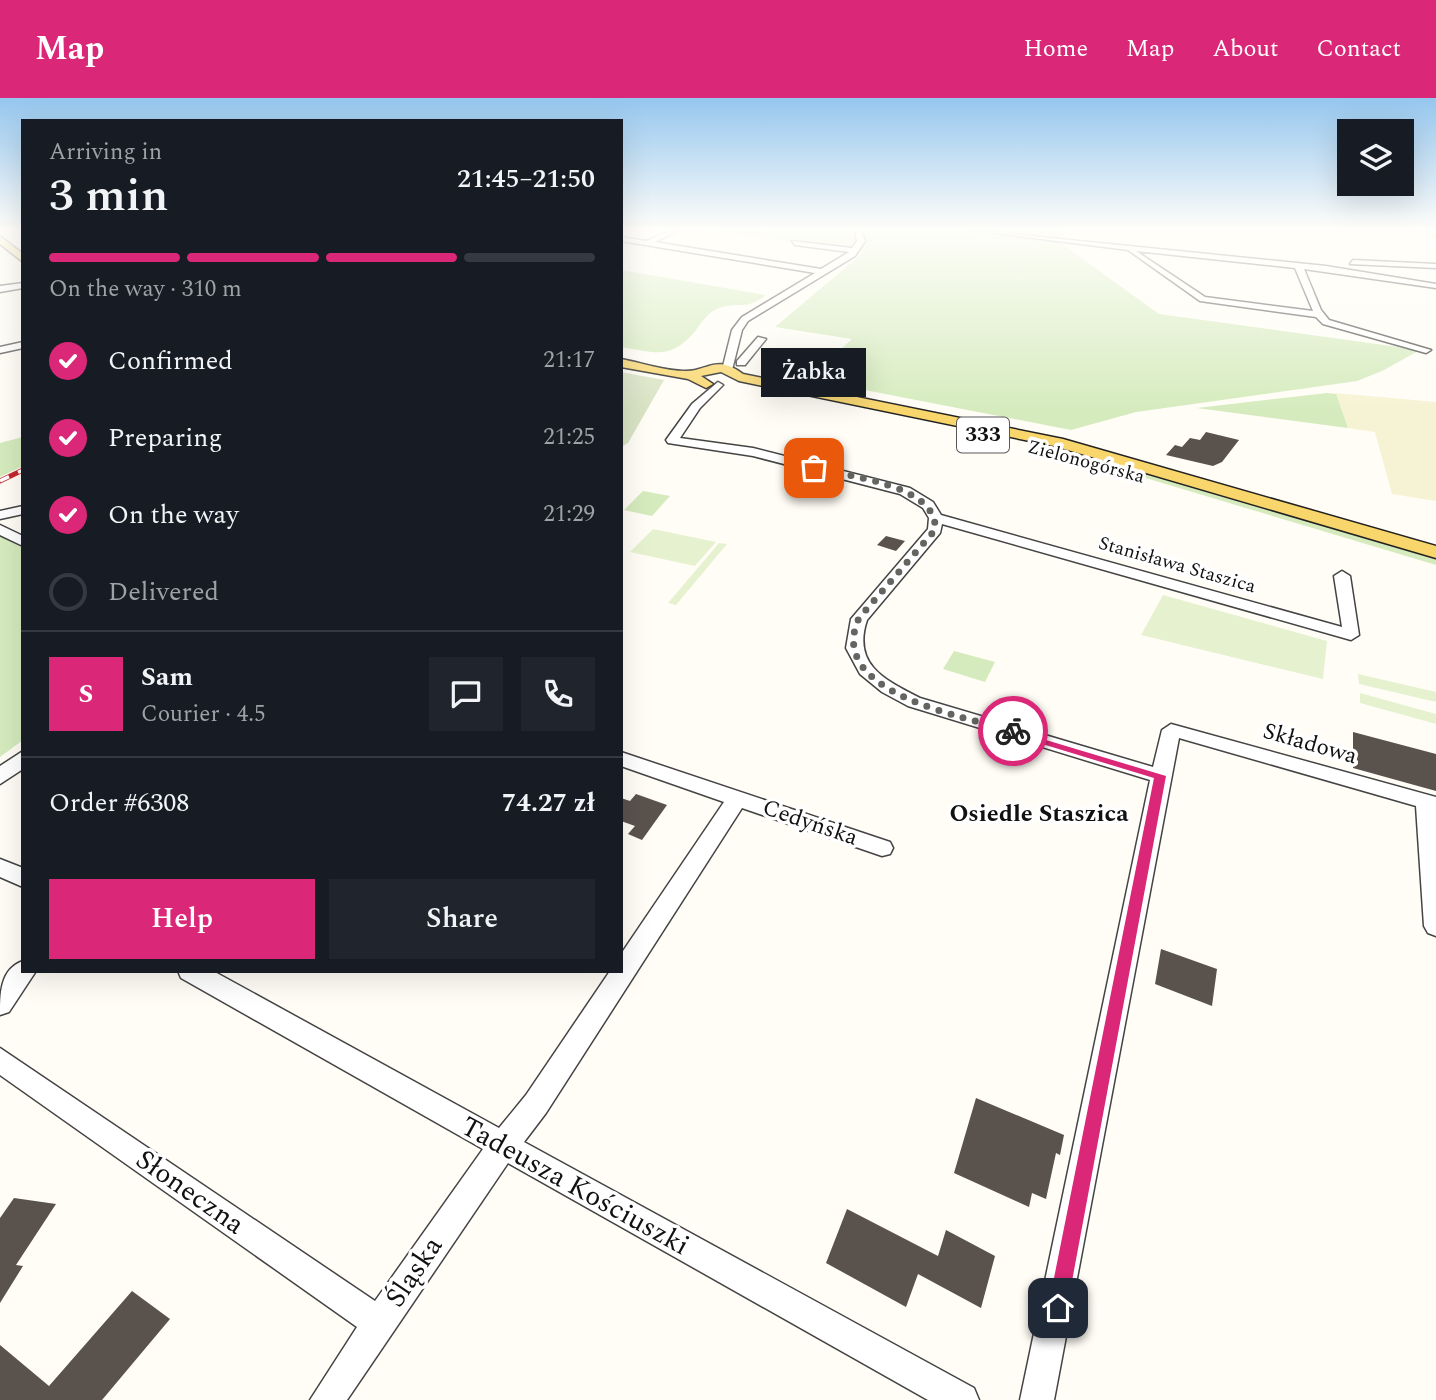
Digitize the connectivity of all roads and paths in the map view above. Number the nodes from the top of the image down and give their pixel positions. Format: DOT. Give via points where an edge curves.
graph roads {
  1 [pos="790,291"];
  2 [pos="1192,291"];
  3 [pos="1311,291"];
  4 [pos="1319,315"];
  5 [pos="735,337"];
  6 [pos="21,346"];
  7 [pos="732,350"];
  8 [pos="0,351"];
  9 [pos="1426,351"];
  10 [pos="623,355"];
  11 [pos="623,363"];
  12 [pos="702,375"];
  13 [pos="731,376"];
  14 [pos="696,406"];
  15 [pos="21,510"];
  16 [pos="0,515"];
  17 [pos="936,518"];
  18 [pos="0,529"];
  19 [pos="21,541"];
  20 [pos="1436,552"];
  21 [pos="1436,566"];
  22 [pos="1342,576"];
  23 [pos="21,760"];
  24 [pos="623,760"];
  25 [pos="1160,776"];
  26 [pos="0,777"];
  27 [pos="737,799"];
  28 [pos="1431,803"];
  29 [pos="882,848"];
  30 [pos="0,867"];
  31 [pos="21,877"];
  32 [pos="1436,926"];
  33 [pos="623,972"];
  34 [pos="23,973"];
  35 [pos="194,973"];
  36 [pos="622,973"];
  37 [pos="0,1004"];
  38 [pos="0,1060"];
  39 [pos="504,1146"];
  40 [pos="379,1323"];
  41 [pos="327,1400"];
  42 [pos="962,1400"];
  43 [pos="1037,1400"];
  1 -- 5 [label="street" via="753,313"];
  2 -- 4 [label="street" via="1203,299"];
  3 -- 4 [label="street"];
  4 -- 9 [label="street" via="1342,329"];
  5 -- 7 [label="street"];
  5 -- 13 [label="street" via="761,339"];
  6 -- 8 [label="street"];
  7 -- 12 [label="street"];
  7 -- 13 [label="street"];
  10 -- 12 [label="main road, 333"];
  11 -- 12 [label="main road, 333"];
  12 -- 13 [label="main road, 333"];
  12 -- 14 [label="street"];
  13 -- 14 [label="street"];
  13 -- 20 [label="main road, Zielonogórska / 333" via="1058,442"];
  13 -- 21 [label="main road, Zielonogórska / 333" via="1160,481"];
  14 -- 17 [label="street" via="672,439 753,452 896,488 924,501"];
  15 -- 16 [label="street"];
  17 -- 22 [label="street, Stanisława Staszica" via="1351,635"];
  17 -- 25 [label="street" via="935,530 859,618 853,652 864,670 887,689 914,702"];
  18 -- 19 [label="street"];
  23 -- 26 [label="street"];
  24 -- 27 [label="street, Cedyńska"];
  25 -- 28 [label="street, Składowa" via="1171,730"];
  25 -- 43 [label="street"];
  27 -- 29 [label="street, Cedyńska"];
  27 -- 33 [label="street, Cedyńska"];
  28 -- 32 [label="street"];
  30 -- 31 [label="street"];
  34 -- 37 [label="street"];
  35 -- 39 [label="street, Tadeusza Kościuszki"];
  36 -- 39 [label="street, Cedyńska"];
  38 -- 40 [label="street, Słoneczna"];
  39 -- 40 [label="street, Śląska"];
  39 -- 42 [label="street, Tadeusza Kościuszki"];
  40 -- 41 [label="street, Śląska"];
}
